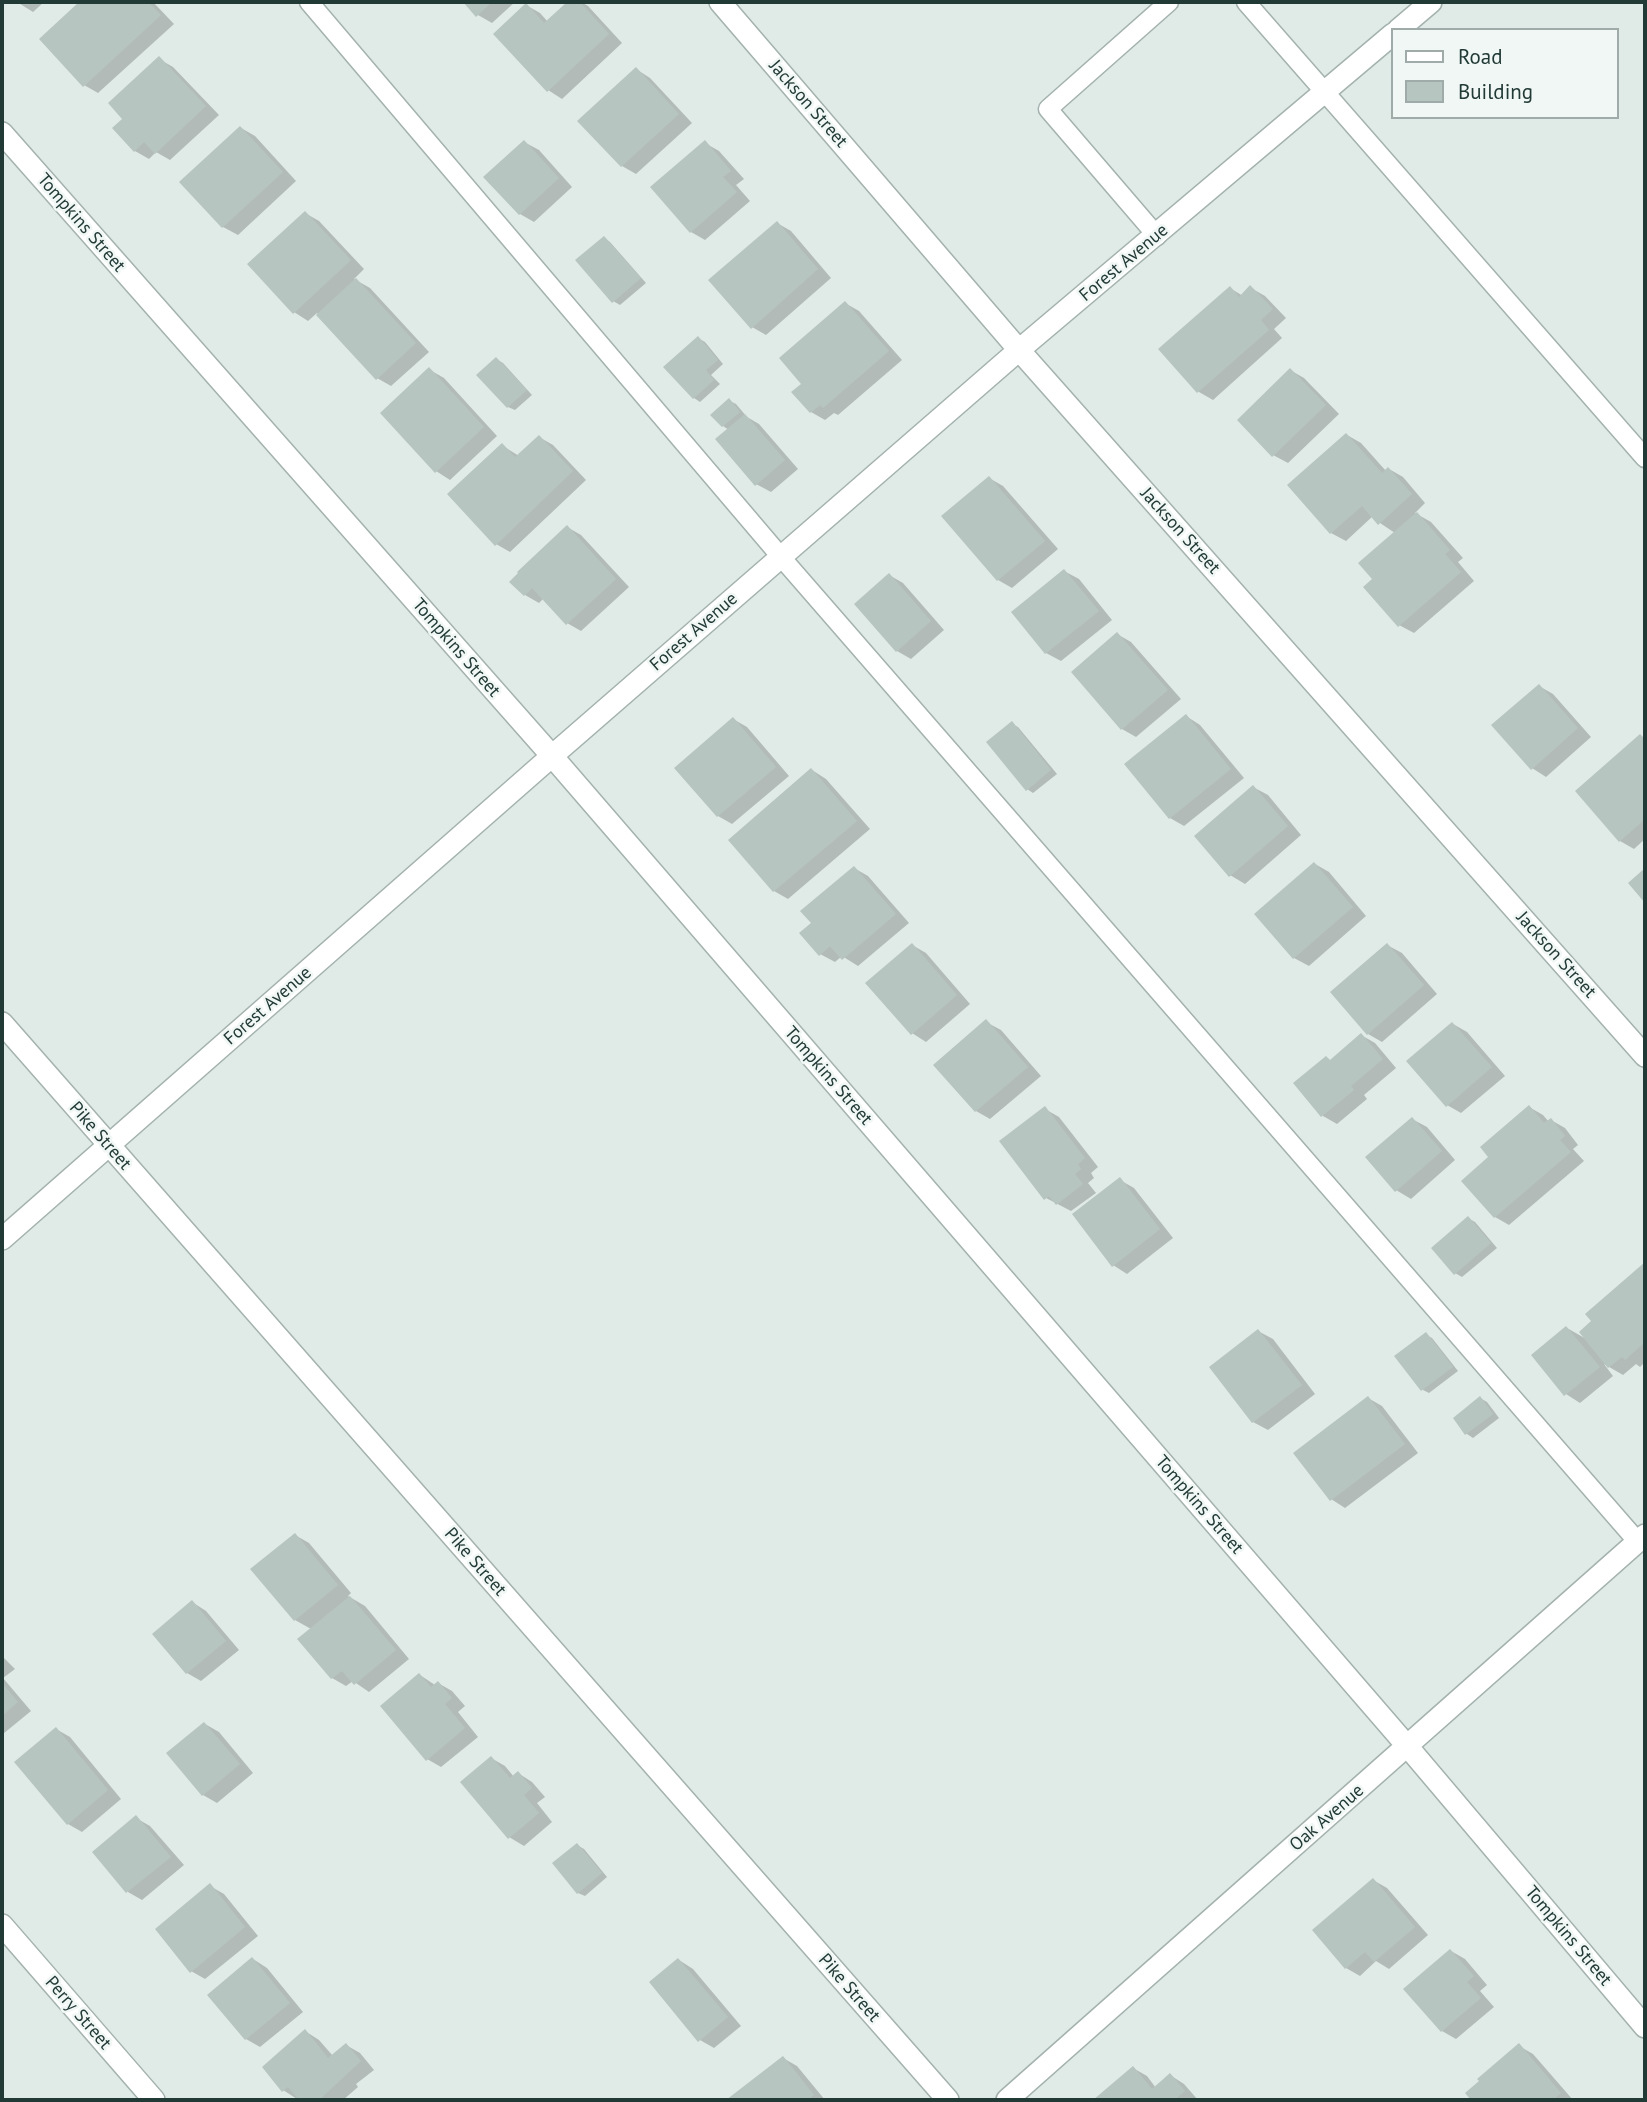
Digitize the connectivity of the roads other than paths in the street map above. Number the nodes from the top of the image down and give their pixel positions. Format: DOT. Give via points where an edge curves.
graph roads {
  1 [pos="309,2"];
  2 [pos="720,2"];
  3 [pos="1169,2"];
  4 [pos="1246,2"];
  5 [pos="1431,2"];
  6 [pos="1400,28"];
  7 [pos="1392,35"];
  8 [pos="1325,91"];
  9 [pos="2,133"];
  10 [pos="1157,236"];
  11 [pos="1019,350"];
  12 [pos="1645,458"];
  13 [pos="781,557"];
  14 [pos="552,756"];
  15 [pos="2,1023"];
  16 [pos="1645,1056"];
  17 [pos="110,1146"];
  18 [pos="2,1239"];
  19 [pos="1642,1539"];
  20 [pos="1408,1747"];
  21 [pos="2,1925"];
  22 [pos="1645,2027"];
  23 [pos="154,2100"];
  24 [pos="948,2100"];
  25 [pos="1007,2100"];
  1 -- 13 [label="lane"];
  2 -- 11 [label="street, Jackson Street"];
  3 -- 10 [label="lane" via="1048,109"];
  4 -- 8 [label="lane"];
  5 -- 6 [label="street"];
  7 -- 8 [label="street, Forest Avenue"];
  8 -- 10 [label="street, Forest Avenue"];
  8 -- 12 [label="lane"];
  9 -- 14 [label="street, Tompkins Street"];
  10 -- 11 [label="street, Forest Avenue"];
  11 -- 13 [label="street, Forest Avenue"];
  11 -- 16 [label="street, Jackson Street"];
  13 -- 14 [label="street, Forest Avenue"];
  13 -- 19 [label="lane"];
  14 -- 17 [label="street, Forest Avenue"];
  14 -- 20 [label="street, Tompkins Street"];
  15 -- 17 [label="street, Pike Street"];
  17 -- 18 [label="street, Forest Avenue"];
  17 -- 24 [label="street, Pike Street"];
  19 -- 20 [label="street, Oak Avenue"];
  20 -- 22 [label="street, Tompkins Street"];
  20 -- 25 [label="street, Oak Avenue"];
  21 -- 23 [label="street, Perry Street"];
}
